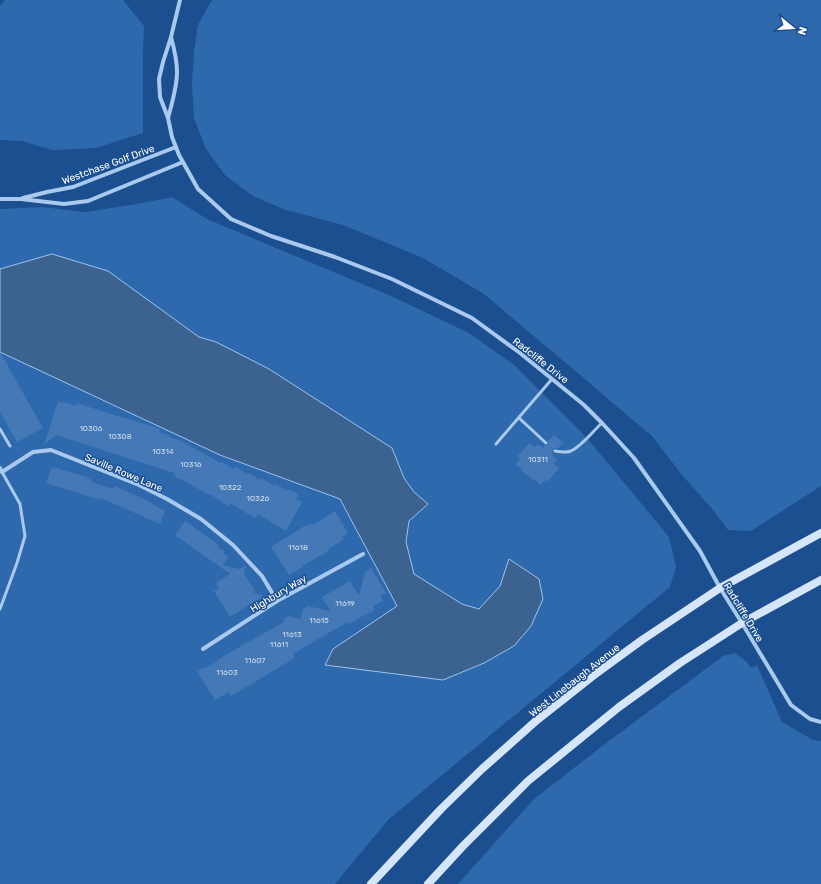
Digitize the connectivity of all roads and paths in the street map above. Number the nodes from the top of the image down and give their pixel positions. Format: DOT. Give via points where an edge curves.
graph roads {
  1 [pos="180,0"];
  2 [pos="171,36"];
  3 [pos="168,118"];
  4 [pos="176,147"];
  5 [pos="183,162"];
  6 [pos="0,199"];
  7 [pos="21,199"];
  8 [pos="552,378"];
  9 [pos="519,418"];
  10 [pos="602,423"];
  11 [pos="0,429"];
  12 [pos="546,443"];
  13 [pos="496,444"];
  14 [pos="10,446"];
  15 [pos="556,451"];
  16 [pos="1,470"];
  17 [pos="821,533"];
  18 [pos="363,554"];
  19 [pos="821,580"];
  20 [pos="720,588"];
  21 [pos="277,601"];
  22 [pos="0,608"];
  23 [pos="742,623"];
  24 [pos="203,649"];
  25 [pos="821,722"];
  26 [pos="371,884"];
  27 [pos="428,884"];
  1 -- 2 [label="street, Radcliffe Drive"];
  2 -- 3 [label="street, Radcliffe Drive" via="177,71"];
  2 -- 3 [label="street, Radcliffe Drive" via="159,79 160,97"];
  3 -- 4 [label="street, Radcliffe Drive"];
  4 -- 5 [label="street, Radcliffe Drive"];
  4 -- 7 [label="street, Westchase Golf Drive" via="74,187"];
  5 -- 7 [label="street, Westchase Golf Drive" via="88,201 64,204"];
  5 -- 8 [label="street, Radcliffe Drive" via="198,189 231,219 392,279 472,318"];
  6 -- 7 [label="street, Westchase Golf Drive"];
  8 -- 9 [label="lane"];
  8 -- 10 [label="street, Radcliffe Drive"];
  9 -- 12 [label="lane"];
  9 -- 13 [label="lane"];
  10 -- 15 [label="lane" via="580,445 570,451"];
  10 -- 20 [label="street, Radcliffe Drive" via="634,458 700,551"];
  11 -- 14 [label="lane"];
  16 -- 21 [label="street, Saville Rowe Lane" via="33,452 51,450 139,485 201,519 233,545 262,576"];
  16 -- 22 [label="lane" via="20,504 25,536"];
  17 -- 20 [label="main road, West Linebaugh Avenue"];
  18 -- 21 [label="street, Highbury Way"];
  19 -- 23 [label="main road"];
  20 -- 23 [label="street, Radcliffe Drive"];
  20 -- 26 [label="main road, West Linebaugh Avenue" via="642,640 537,720 441,809"];
  21 -- 24 [label="street, Highbury Way"];
  23 -- 25 [label="street, Radcliffe Drive" via="791,705 810,719"];
  23 -- 27 [label="main road" via="619,707 528,781"];
}
